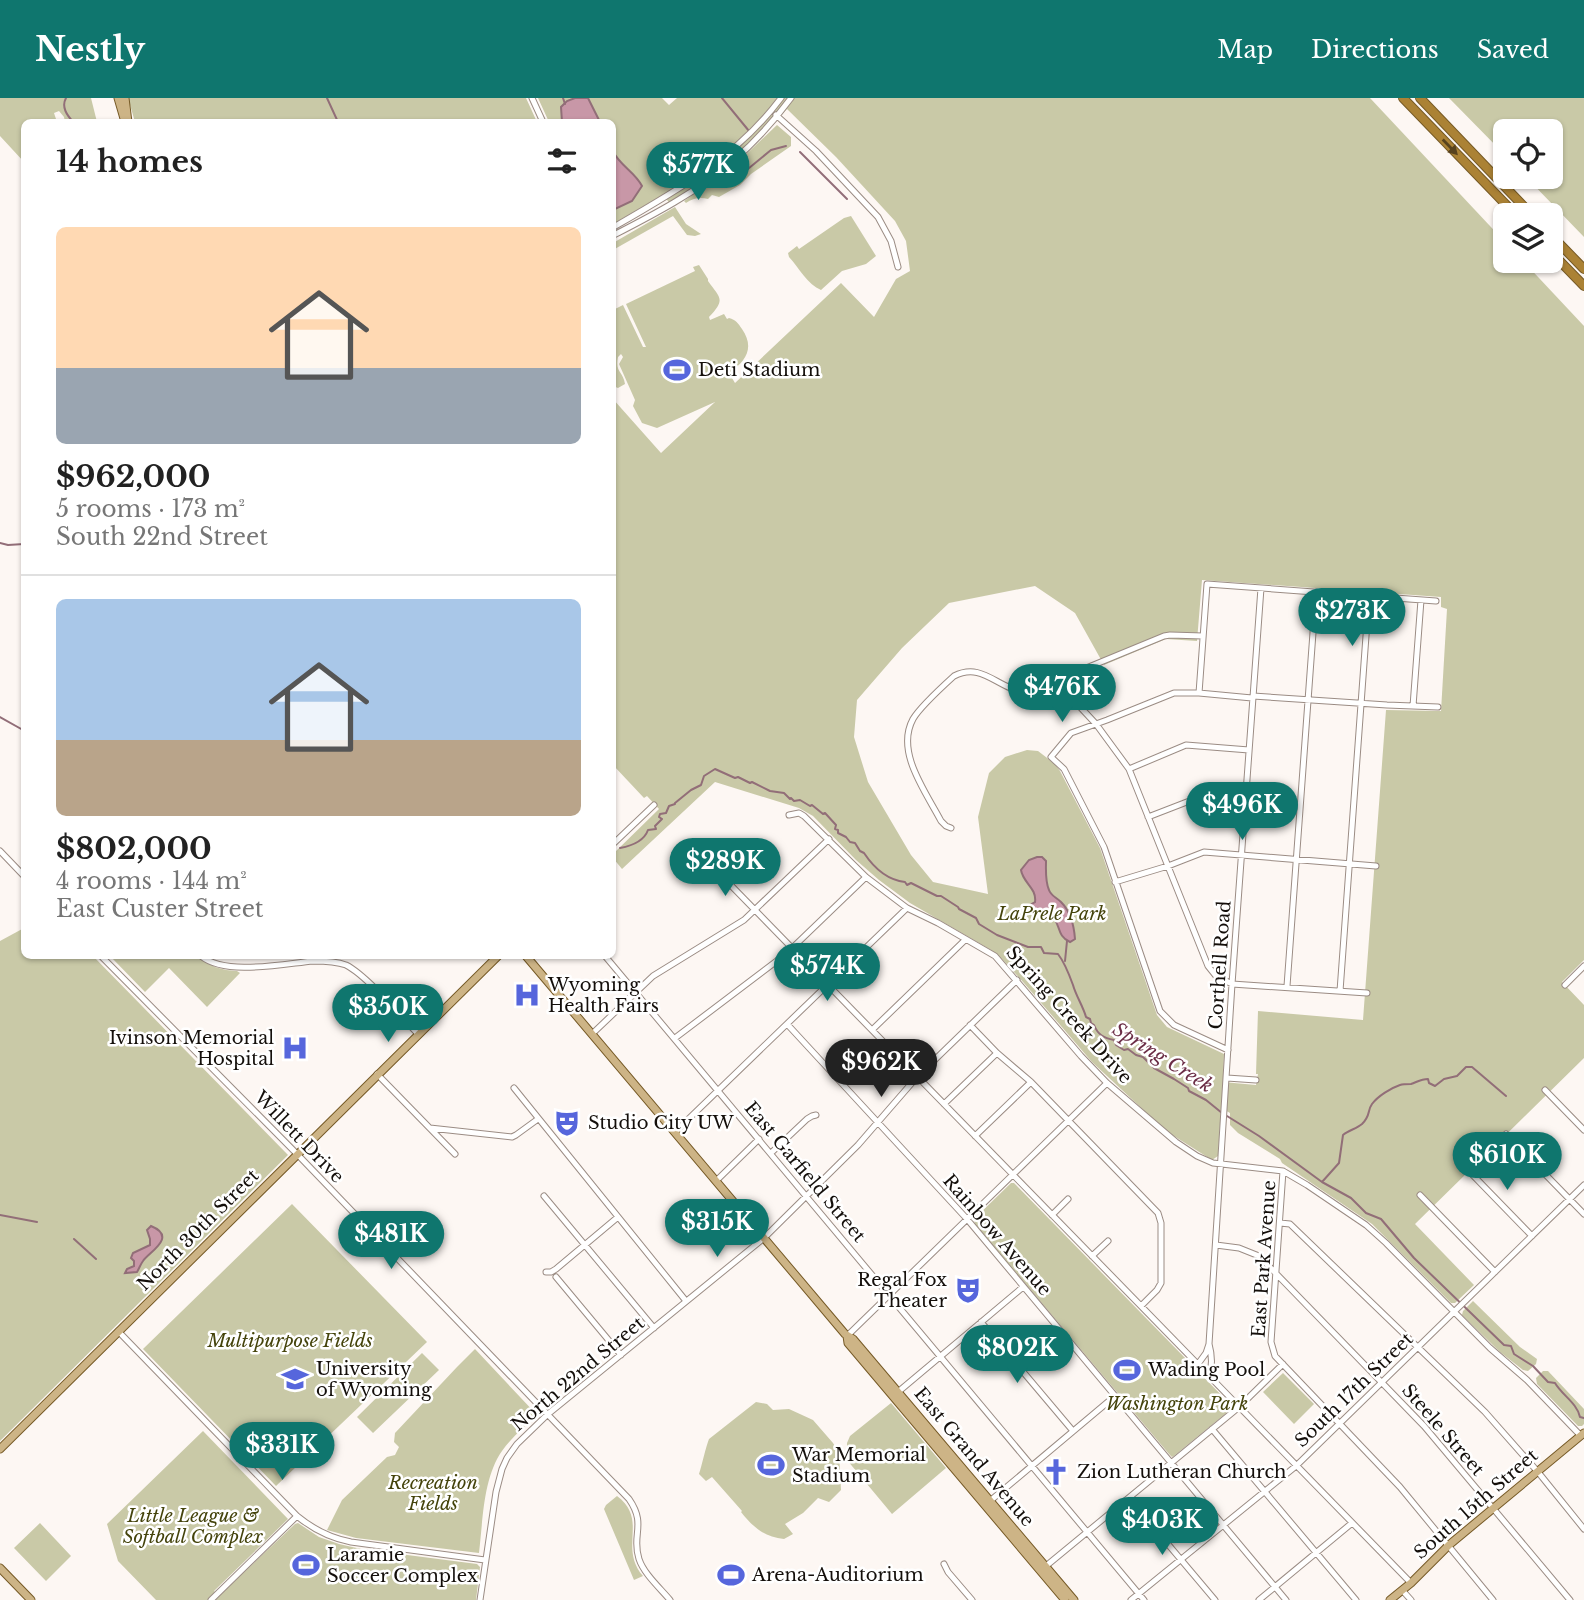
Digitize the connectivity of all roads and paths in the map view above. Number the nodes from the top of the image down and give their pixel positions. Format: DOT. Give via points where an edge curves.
graph roads {
  1 [pos="118,98"];
  2 [pos="125,98"];
  3 [pos="533,98"];
  4 [pos="781,98"];
  5 [pos="791,98"];
  6 [pos="1403,98"];
  7 [pos="1420,98"];
  8 [pos="771,111"];
  9 [pos="778,116"];
  10 [pos="126,119"];
  11 [pos="127,119"];
  12 [pos="542,119"];
  13 [pos="1504,203"];
  14 [pos="1521,203"];
  15 [pos="616,226"];
  16 [pos="616,234"];
  17 [pos="1563,247"];
  18 [pos="1563,264"];
  19 [pos="898,267"];
  20 [pos="1584,269"];
  21 [pos="1584,286"];
  22 [pos="1261,588"];
  23 [pos="1316,592"];
  24 [pos="1369,596"];
  25 [pos="1421,600"];
  26 [pos="1436,601"];
  27 [pos="1203,636"];
  28 [pos="1056,681"];
  29 [pos="1199,693"];
  30 [pos="1252,697"];
  31 [pos="1308,699"];
  32 [pos="1361,703"];
  33 [pos="1413,706"];
  34 [pos="1438,706"];
  35 [pos="1097,724"];
  36 [pos="1248,750"];
  37 [pos="1129,769"];
  38 [pos="1245,803"];
  39 [pos="654,805"];
  40 [pos="789,815"];
  41 [pos="1148,817"];
  42 [pos="951,828"];
  43 [pos="828,839"];
  44 [pos="616,841"];
  45 [pos="0,851"];
  46 [pos="1241,855"];
  47 [pos="1297,859"];
  48 [pos="1350,863"];
  49 [pos="1168,866"];
  50 [pos="1376,866"];
  51 [pos="714,868"];
  52 [pos="21,873"];
  53 [pos="866,877"];
  54 [pos="1115,882"];
  55 [pos="907,908"];
  56 [pos="755,910"];
  57 [pos="965,940"];
  58 [pos="792,948"];
  59 [pos="106,959"];
  60 [pos="206,959"];
  61 [pos="336,959"];
  62 [pos="495,959"];
  63 [pos="529,959"];
  64 [pos="608,959"];
  65 [pos="1584,966"];
  66 [pos="1017,980"];
  67 [pos="1232,984"];
  68 [pos="827,985"];
  69 [pos="1565,985"];
  70 [pos="1287,986"];
  71 [pos="635,991"];
  72 [pos="1340,991"];
  73 [pos="1367,993"];
  74 [pos="787,1024"];
  75 [pos="970,1025"];
  76 [pos="872,1030"];
  77 [pos="418,1034"];
  78 [pos="592,1034"];
  79 [pos="674,1038"];
  80 [pos="1228,1050"];
  81 [pos="997,1053"];
  82 [pos="377,1074"];
  83 [pos="917,1077"];
  84 [pos="1227,1078"];
  85 [pos="1256,1080"];
  86 [pos="1031,1082"];
  87 [pos="1107,1083"];
  88 [pos="514,1088"];
  89 [pos="718,1090"];
  90 [pos="1545,1090"];
  91 [pos="944,1104"];
  92 [pos="816,1115"];
  93 [pos="538,1119"];
  94 [pos="1069,1120"];
  95 [pos="878,1122"];
  96 [pos="430,1128"];
  97 [pos="1584,1130"];
  98 [pos="675,1132"];
  99 [pos="1506,1134"];
  100 [pos="975,1136"];
  101 [pos="760,1139"];
  102 [pos="771,1153"];
  103 [pos="297,1154"];
  104 [pos="455,1154"];
  105 [pos="1222,1164"];
  106 [pos="1464,1166"];
  107 [pos="1283,1171"];
  108 [pos="1013,1175"];
  109 [pos="716,1181"];
  110 [pos="1584,1185"];
  111 [pos="1420,1195"];
  112 [pos="544,1196"];
  113 [pos="807,1196"];
  114 [pos="1068,1199"];
  115 [pos="1570,1199"];
  116 [pos="1584,1214"];
  117 [pos="1052,1215"];
  118 [pos="618,1217"];
  119 [pos="967,1219"];
  120 [pos="1280,1223"];
  121 [pos="1532,1236"];
  122 [pos="764,1238"];
  123 [pos="1108,1241"];
  124 [pos="585,1245"];
  125 [pos="1216,1245"];
  126 [pos="1092,1256"];
  127 [pos="547,1272"];
  128 [pos="1495,1272"];
  129 [pos="1276,1274"];
  130 [pos="556,1277"];
  131 [pos="1023,1287"];
  132 [pos="890,1295"];
  133 [pos="686,1301"];
  134 [pos="1141,1306"];
  135 [pos="1454,1312"];
  136 [pos="981,1322"];
  137 [pos="654,1328"];
  138 [pos="118,1331"];
  139 [pos="847,1336"];
  140 [pos="1209,1344"];
  141 [pos="1418,1347"];
  142 [pos="621,1355"];
  143 [pos="940,1357"];
  144 [pos="1198,1364"];
  145 [pos="1283,1364"];
  146 [pos="1209,1376"];
  147 [pos="1382,1382"];
  148 [pos="898,1392"];
  149 [pos="1115,1396"];
  150 [pos="1239,1407"];
  151 [pos="548,1414"];
  152 [pos="1340,1423"];
  153 [pos="1212,1429"];
  154 [pos="1073,1431"];
  155 [pos="1583,1436"];
  156 [pos="0,1449"];
  157 [pos="1171,1463"];
  158 [pos="1031,1466"];
  159 [pos="1296,1466"];
  160 [pos="1538,1472"];
  161 [pos="1264,1491"];
  162 [pos="1129,1498"];
  163 [pos="990,1500"];
  164 [pos="1493,1509"];
  165 [pos="297,1516"];
  166 [pos="1352,1523"];
  167 [pos="1223,1525"];
  168 [pos="1584,1529"];
  169 [pos="1087,1532"];
  170 [pos="1449,1545"];
  171 [pos="1316,1552"];
  172 [pos="485,1560"];
  173 [pos="1181,1560"];
  174 [pos="944,1564"];
  175 [pos="1046,1566"];
  176 [pos="0,1568"];
  177 [pos="1411,1583"];
  178 [pos="1275,1587"];
  179 [pos="1402,1590"];
  180 [pos="1139,1594"];
  181 [pos="31,1600"];
  182 [pos="211,1600"];
  183 [pos="480,1600"];
  184 [pos="670,1600"];
  185 [pos="972,1600"];
  186 [pos="1065,1600"];
  187 [pos="1074,1600"];
  188 [pos="1131,1600"];
  189 [pos="1144,1600"];
  190 [pos="1214,1600"];
  191 [pos="1259,1600"];
  192 [pos="1286,1600"];
  193 [pos="1356,1600"];
  194 [pos="1390,1600"];
  195 [pos="1411,1600"];
  196 [pos="1493,1600"];
  197 [pos="1570,1600"];
  1 -- 10 [label="main road"];
  2 -- 11 [label="main road"];
  3 -- 12 [label="street"];
  4 -- 8 [label="street"];
  5 -- 9 [label="street"];
  6 -- 13 [label="highway, one-way"];
  7 -- 14 [label="highway"];
  8 -- 9 [label="street"];
  8 -- 15 [label="street" via="711,167"];
  9 -- 16 [label="street" via="731,163 665,208"];
  9 -- 19 [label="street" via="878,217"];
  17 -- 20 [label="highway"];
  18 -- 21 [label="highway"];
  22 -- 23 [label="street"];
  22 -- 27 [label="street" via="1207,584"];
  22 -- 30 [label="street, Corthell Road"];
  23 -- 24 [label="street"];
  23 -- 31 [label="street"];
  24 -- 25 [label="street"];
  24 -- 32 [label="street"];
  25 -- 26 [label="street"];
  25 -- 33 [label="street"];
  27 -- 28 [label="street" via="1164,636"];
  27 -- 29 [label="street"];
  28 -- 35 [label="street"];
  28 -- 42 [label="street" via="1028,692 1009,688 977,671 962,672 915,715 908,732 908,755 941,821"];
  29 -- 30 [label="street"];
  29 -- 35 [label="street" via="1174,693"];
  30 -- 31 [label="street"];
  30 -- 36 [label="street, Corthell Road"];
  31 -- 32 [label="street"];
  31 -- 47 [label="street"];
  32 -- 33 [label="street"];
  32 -- 48 [label="street"];
  33 -- 34 [label="street"];
  35 -- 37 [label="street"];
  35 -- 54 [label="street" via="1070,733 1051,757 1064,769 1094,826"];
  36 -- 37 [label="street" via="1186,745"];
  36 -- 38 [label="street, Corthell Road"];
  37 -- 41 [label="street"];
  38 -- 41 [label="street" via="1192,800"];
  38 -- 46 [label="street, Corthell Road"];
  39 -- 44 [label="street"];
  40 -- 43 [label="street, Spring Creek Drive" via="804,816"];
  41 -- 49 [label="street"];
  43 -- 53 [label="street, Spring Creek Drive"];
  43 -- 56 [label="street"];
  45 -- 52 [label="street"];
  46 -- 47 [label="street"];
  46 -- 49 [label="street" via="1204,852"];
  46 -- 67 [label="street, Corthell Road"];
  47 -- 48 [label="street"];
  47 -- 70 [label="street"];
  48 -- 50 [label="street"];
  48 -- 72 [label="street"];
  49 -- 54 [label="street"];
  49 -- 67 [label="street" via="1211,971"];
  51 -- 56 [label="street"];
  53 -- 55 [label="street, Spring Creek Drive"];
  53 -- 58 [label="street"];
  54 -- 80 [label="street" via="1160,1011 1174,1025"];
  55 -- 57 [label="street, Spring Creek Drive"];
  55 -- 68 [label="street"];
  56 -- 58 [label="street"];
  56 -- 71 [label="street"];
  57 -- 66 [label="street, Spring Creek Drive" via="996,956"];
  57 -- 76 [label="street"];
  58 -- 68 [label="street"];
  58 -- 79 [label="street"];
  59 -- 103 [label="street, Willett Drive"];
  60 -- 61 [label="street" via="230,967"];
  61 -- 77 [label="street" via="359,975"];
  62 -- 77 [label="main road, North 30th Street"];
  63 -- 78 [label="main road, East Grand Avenue"];
  64 -- 71 [label="street, East Garfield Street"];
  65 -- 69 [label="street"];
  66 -- 75 [label="street, North 22nd Street"];
  66 -- 87 [label="street, Spring Creek Drive"];
  67 -- 70 [label="street"];
  67 -- 80 [label="street, Corthell Road"];
  68 -- 74 [label="street"];
  68 -- 76 [label="street"];
  70 -- 72 [label="street"];
  71 -- 78 [label="street"];
  71 -- 79 [label="street, East Garfield Street"];
  72 -- 73 [label="street"];
  74 -- 89 [label="street"];
  74 -- 95 [label="street, Rainbow Avenue"];
  75 -- 81 [label="street"];
  75 -- 83 [label="street, North 22nd Street"];
  76 -- 83 [label="street"];
  77 -- 82 [label="main road, North 30th Street"];
  78 -- 98 [label="main road, East Grand Avenue"];
  79 -- 89 [label="street, East Garfield Street"];
  80 -- 84 [label="street, Corthell Road"];
  81 -- 86 [label="street"];
  81 -- 91 [label="street"];
  82 -- 96 [label="street"];
  82 -- 103 [label="main road, North 30th Street"];
  83 -- 91 [label="street"];
  83 -- 95 [label="street, North 22nd Street"];
  84 -- 85 [label="street"];
  84 -- 105 [label="street, Corthell Road"];
  86 -- 94 [label="street"];
  86 -- 100 [label="street"];
  87 -- 94 [label="street"];
  87 -- 105 [label="street, Spring Creek Drive" via="1176,1142 1206,1161"];
  88 -- 93 [label="street"];
  89 -- 98 [label="street"];
  89 -- 101 [label="street, East Garfield Street"];
  90 -- 97 [label="street"];
  91 -- 100 [label="street"];
  92 -- 102 [label="street"];
  93 -- 96 [label="street" via="512,1137"];
  93 -- 118 [label="street"];
  94 -- 108 [label="street"];
  94 -- 134 [label="street" via="1161,1218 1161,1283"];
  95 -- 113 [label="street, North 22nd Street"];
  95 -- 119 [label="street, Rainbow Avenue"];
  96 -- 104 [label="street"];
  98 -- 109 [label="main road, East Grand Avenue"];
  99 -- 115 [label="street"];
  100 -- 108 [label="street"];
  101 -- 102 [label="street, East Garfield Street"];
  101 -- 109 [label="street"];
  102 -- 113 [label="street, East Garfield Street"];
  103 -- 138 [label="main road, North 30th Street"];
  103 -- 151 [label="street, Willett Drive"];
  105 -- 107 [label="street, Spring Creek Drive"];
  105 -- 125 [label="street, Corthell Road"];
  106 -- 121 [label="street"];
  107 -- 120 [label="street, East Park Avenue"];
  107 -- 135 [label="street, Spring Creek Drive" via="1374,1232"];
  108 -- 117 [label="street"];
  108 -- 119 [label="street"];
  109 -- 122 [label="main road, East Grand Avenue"];
  110 -- 115 [label="street, South 17th Street"];
  111 -- 128 [label="street"];
  112 -- 124 [label="street"];
  113 -- 122 [label="street, North 22nd Street"];
  113 -- 132 [label="street, East Garfield Street"];
  114 -- 117 [label="street"];
  115 -- 116 [label="street"];
  115 -- 121 [label="street, South 17th Street"];
  117 -- 126 [label="street"];
  118 -- 124 [label="street"];
  118 -- 133 [label="street"];
  119 -- 131 [label="street, Rainbow Avenue"];
  119 -- 132 [label="street"];
  120 -- 129 [label="street, East Park Avenue"];
  120 -- 141 [label="street" via="1290,1224"];
  121 -- 128 [label="street, South 17th Street"];
  122 -- 133 [label="street, North 22nd Street"];
  122 -- 139 [label="main road, East Grand Avenue"];
  123 -- 126 [label="street"];
  124 -- 127 [label="street"];
  124 -- 137 [label="street"];
  125 -- 129 [label="street, Steele Street" via="1259,1256"];
  125 -- 140 [label="street, Corthell Road"];
  126 -- 134 [label="street"];
  128 -- 135 [label="street, South 17th Street"];
  129 -- 145 [label="street, East Park Avenue" via="1271,1342"];
  129 -- 147 [label="street, Steele Street"];
  130 -- 142 [label="street"];
  131 -- 136 [label="street"];
  131 -- 149 [label="street, Rainbow Avenue"];
  132 -- 139 [label="street"];
  132 -- 143 [label="street, East Garfield Street"];
  133 -- 137 [label="street, North 22nd Street"];
  134 -- 144 [label="street"];
  135 -- 141 [label="street, South 17th Street"];
  135 -- 155 [label="street, Spring Creek Drive"];
  136 -- 143 [label="street"];
  136 -- 154 [label="street"];
  137 -- 142 [label="street, North 22nd Street"];
  138 -- 156 [label="main road, North 30th Street"];
  138 -- 165 [label="street"];
  139 -- 148 [label="main road, East Grand Avenue"];
  139 -- 186 [label="main road, East Grand Avenue" via="848,1343"];
  140 -- 144 [label="street, Corthell Road"];
  140 -- 146 [label="street, Corthell Road"];
  141 -- 147 [label="street, South 17th Street"];
  141 -- 160 [label="street"];
  142 -- 151 [label="street, North 22nd Street"];
  143 -- 148 [label="street"];
  143 -- 158 [label="street, East Garfield Street"];
  144 -- 146 [label="street"];
  145 -- 150 [label="street"];
  145 -- 152 [label="street, East Park Avenue"];
  146 -- 150 [label="street"];
  147 -- 152 [label="street, South 17th Street"];
  147 -- 164 [label="street, Steele Street"];
  148 -- 163 [label="main road, East Grand Avenue"];
  149 -- 154 [label="street"];
  149 -- 157 [label="street, Rainbow Avenue"];
  150 -- 153 [label="street"];
  150 -- 159 [label="street"];
  151 -- 172 [label="street, North 22nd Street" via="504,1463"];
  151 -- 184 [label="street, Willett Drive" via="633,1505 639,1521 639,1560"];
  152 -- 159 [label="street, South 17th Street"];
  152 -- 170 [label="street, East Park Avenue"];
  153 -- 157 [label="street"];
  153 -- 161 [label="street"];
  154 -- 158 [label="street"];
  155 -- 160 [label="main road, South 15th Street"];
  157 -- 162 [label="street"];
  157 -- 167 [label="street, Rainbow Avenue"];
  158 -- 163 [label="street"];
  158 -- 169 [label="street, East Garfield Street"];
  159 -- 161 [label="street, South 17th Street"];
  159 -- 166 [label="street"];
  160 -- 164 [label="main road, South 15th Street"];
  160 -- 168 [label="street"];
  161 -- 167 [label="street, South 17th Street"];
  161 -- 171 [label="street"];
  162 -- 169 [label="street"];
  162 -- 173 [label="street"];
  163 -- 175 [label="main road, East Grand Avenue"];
  164 -- 170 [label="main road, South 15th Street"];
  164 -- 197 [label="street, Steele Street"];
  165 -- 172 [label="street" via="337,1539"];
  165 -- 182 [label="street"];
  166 -- 171 [label="street"];
  166 -- 177 [label="street"];
  167 -- 173 [label="street, South 17th Street"];
  167 -- 178 [label="street, Rainbow Avenue"];
  169 -- 175 [label="street"];
  169 -- 180 [label="street, East Garfield Street"];
  170 -- 177 [label="main road, South 15th Street"];
  170 -- 196 [label="street, East Park Avenue"];
  171 -- 178 [label="street"];
  171 -- 193 [label="street"];
  172 -- 183 [label="street, North 22nd Street"];
  173 -- 180 [label="street, South 17th Street"];
  173 -- 190 [label="street"];
  174 -- 185 [label="street"];
  175 -- 187 [label="main road, East Grand Avenue"];
  176 -- 181 [label="main road"];
  177 -- 179 [label="main road, South 15th Street"];
  178 -- 191 [label="street"];
  178 -- 192 [label="street, Rainbow Avenue"];
  179 -- 194 [label="main road, South 15th Street"];
  179 -- 195 [label="street"];
  180 -- 188 [label="street, South 17th Street"];
  180 -- 189 [label="street, East Garfield Street"];
}
